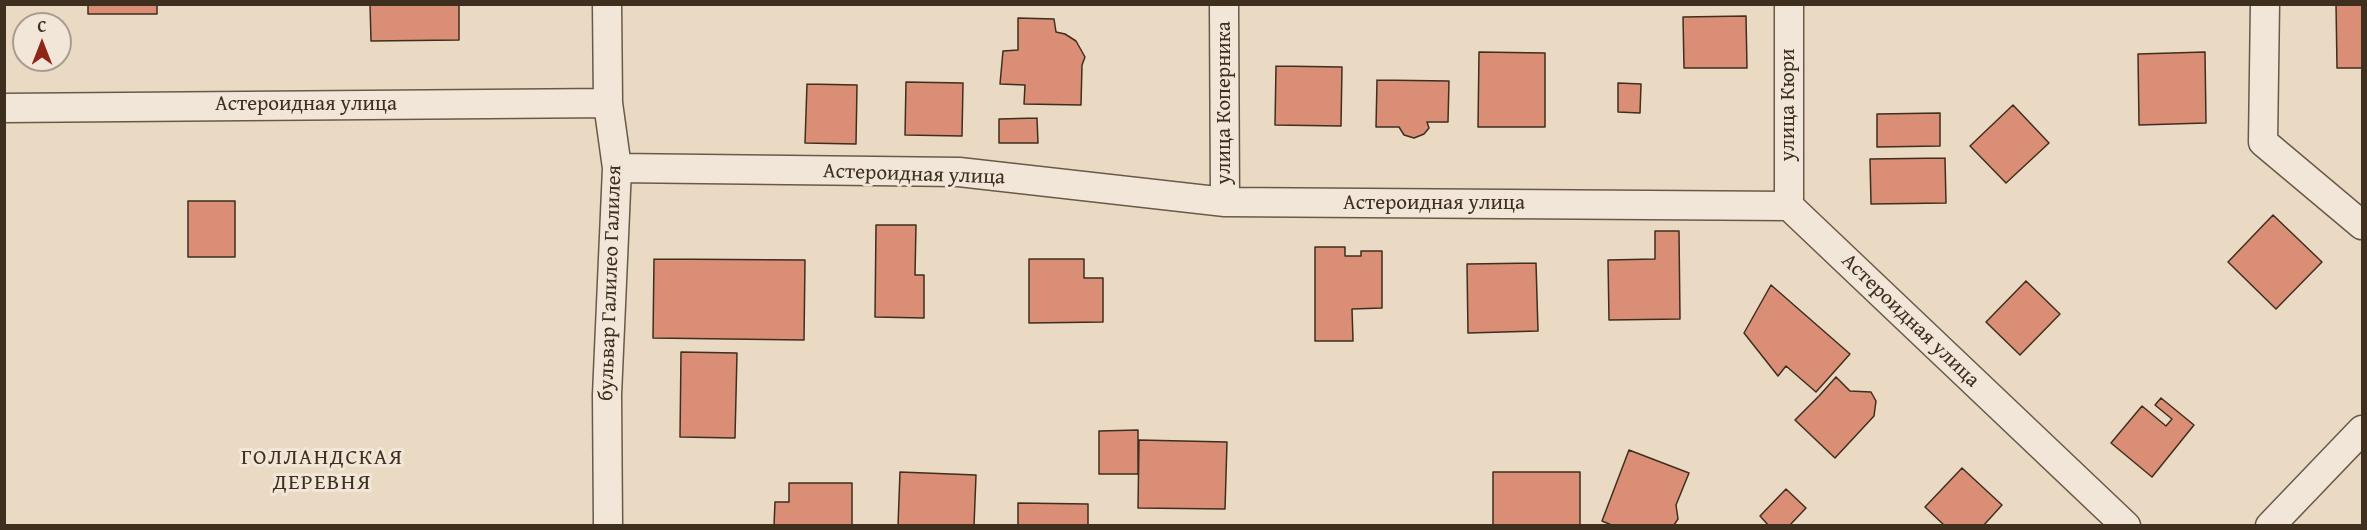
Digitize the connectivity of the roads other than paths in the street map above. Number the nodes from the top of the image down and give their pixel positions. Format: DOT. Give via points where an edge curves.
graph roads {
  1 [pos="607,4"];
  2 [pos="1224,4"];
  3 [pos="1790,4"];
  4 [pos="2265,4"];
  5 [pos="608,103"];
  6 [pos="4,108"];
  7 [pos="617,168"];
  8 [pos="1225,202"];
  9 [pos="1790,206"];
  10 [pos="2362,225"];
  11 [pos="2362,430"];
  12 [pos="608,525"];
  13 [pos="2126,525"];
  14 [pos="2270,525"];
  1 -- 5 [label="street, бульвар Галилео Галилея"];
  2 -- 8 [label="street, улица Коперника"];
  3 -- 9 [label="street, улица Кюри"];
  4 -- 10 [label="street" via="2263,142"];
  5 -- 6 [label="street, Астероидная улица"];
  5 -- 7 [label="street, бульвар Галилео Галилея"];
  7 -- 8 [label="street, Астероидная улица" via="958,172"];
  7 -- 12 [label="street, бульвар Галилео Галилея" via="607,395"];
  8 -- 9 [label="street, Астероидная улица"];
  9 -- 13 [label="street, Астероидная улица"];
  11 -- 14 [label="street"];
}
